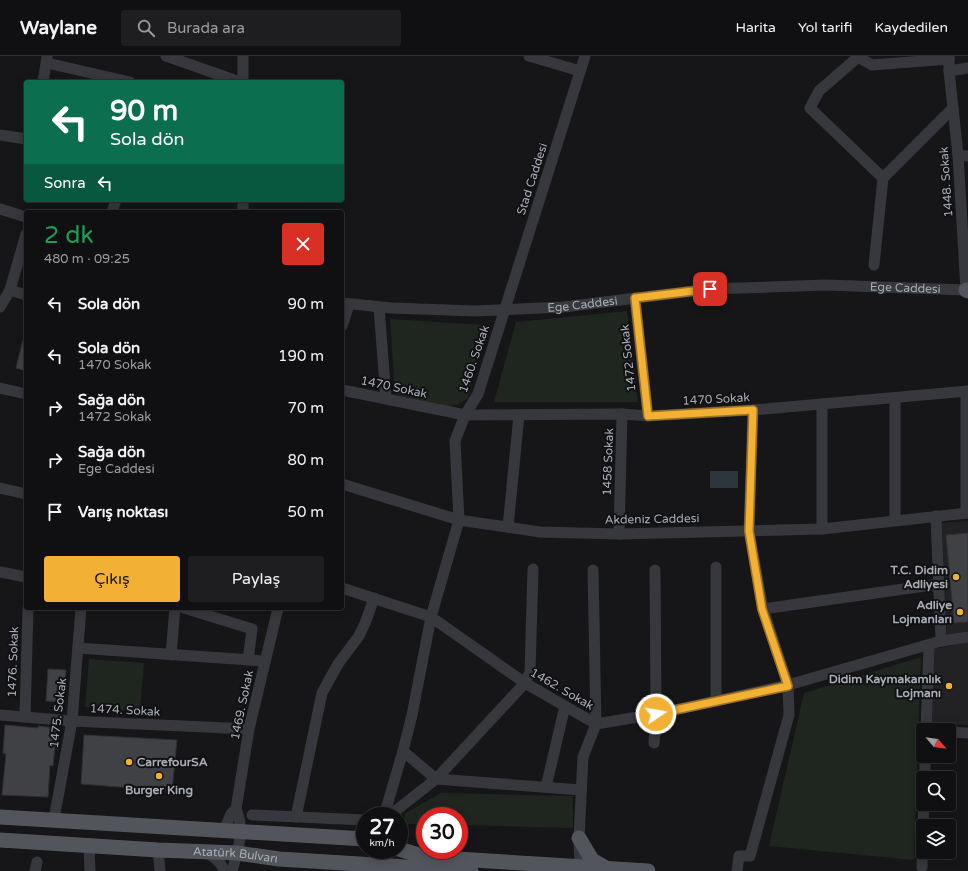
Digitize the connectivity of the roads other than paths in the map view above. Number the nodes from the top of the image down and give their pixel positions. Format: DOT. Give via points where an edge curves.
graph roads {
  1 [pos="166,56"];
  2 [pos="243,56"];
  3 [pos="529,56"];
  4 [pos="584,56"];
  5 [pos="858,56"];
  6 [pos="949,58"];
  7 [pos="47,60"];
  8 [pos="968,68"];
  9 [pos="580,71"];
  10 [pos="949,71"];
  11 [pos="43,80"];
  12 [pos="122,80"];
  13 [pos="234,80"];
  14 [pos="243,80"];
  15 [pos="953,108"];
  16 [pos="0,135"];
  17 [pos="24,139"];
  18 [pos="963,155"];
  19 [pos="883,178"];
  20 [pos="964,202"];
  21 [pos="0,209"];
  22 [pos="24,216"];
  23 [pos="24,241"];
  24 [pos="874,265"];
  25 [pos="10,290"];
  26 [pos="967,291"];
  27 [pos="24,294"];
  28 [pos="635,298"];
  29 [pos="345,304"];
  30 [pos="0,307"];
  31 [pos="379,307"];
  32 [pos="505,310"];
  33 [pos="0,388"];
  34 [pos="344,390"];
  35 [pos="967,391"];
  36 [pos="24,394"];
  37 [pos="895,398"];
  38 [pos="386,399"];
  39 [pos="822,404"];
  40 [pos="753,410"];
  41 [pos="622,414"];
  42 [pos="465,415"];
  43 [pos="519,415"];
  44 [pos="648,416"];
  45 [pos="344,485"];
  46 [pos="0,488"];
  47 [pos="24,494"];
  48 [pos="967,513"];
  49 [pos="936,516"];
  50 [pos="459,520"];
  51 [pos="895,520"];
  52 [pos="508,527"];
  53 [pos="822,529"];
  54 [pos="749,531"];
  55 [pos="619,534"];
  56 [pos="716,567"];
  57 [pos="533,569"];
  58 [pos="592,570"];
  59 [pos="655,570"];
  60 [pos="0,572"];
  61 [pos="24,577"];
  62 [pos="939,584"];
  63 [pos="344,589"];
  64 [pos="374,598"];
  65 [pos="762,609"];
  66 [pos="28,610"];
  67 [pos="81,610"];
  68 [pos="175,610"];
  69 [pos="190,610"];
  70 [pos="278,610"];
  71 [pos="431,617"];
  72 [pos="968,637"];
  73 [pos="941,642"];
  74 [pos="929,645"];
  75 [pos="78,648"];
  76 [pos="171,655"];
  77 [pos="248,660"];
  78 [pos="265,661"];
  79 [pos="525,683"];
  80 [pos="788,686"];
  81 [pos="716,701"];
  82 [pos="565,706"];
  83 [pos="656,714"];
  84 [pos="0,715"];
  85 [pos="25,717"];
  86 [pos="72,721"];
  87 [pos="926,723"];
  88 [pos="596,724"];
  89 [pos="249,729"];
  90 [pos="956,732"];
  91 [pos="968,733"];
  92 [pos="654,743"];
  93 [pos="403,751"];
  94 [pos="436,779"];
  95 [pos="546,787"];
  96 [pos="581,790"];
  97 [pos="387,807"];
  98 [pos="400,807"];
  99 [pos="236,809"];
  100 [pos="252,815"];
  101 [pos="0,817"];
  102 [pos="296,817"];
  103 [pos="54,819"];
  104 [pos="356,820"];
  105 [pos="224,830"];
  106 [pos="240,832"];
  107 [pos="356,838"];
  108 [pos="579,838"];
  109 [pos="0,840"];
  110 [pos="89,845"];
  111 [pos="158,850"];
  112 [pos="204,851"];
  113 [pos="408,852"];
  114 [pos="237,853"];
  115 [pos="922,859"];
  116 [pos="922,867"];
  117 [pos="606,868"];
  118 [pos="579,869"];
  119 [pos="90,871"];
  120 [pos="160,871"];
  121 [pos="224,871"];
  122 [pos="232,871"];
  123 [pos="471,871"];
  124 [pos="648,871"];
  125 [pos="737,871"];
  1 -- 13 [label="street"];
  2 -- 14 [label="street"];
  3 -- 9 [label="street"];
  4 -- 9 [label="street, Stad Caddesi"];
  5 -- 6 [label="street" via="872,65"];
  5 -- 19 [label="street" via="819,91 810,108"];
  6 -- 10 [label="street, 1448. Sokak"];
  7 -- 11 [label="street"];
  7 -- 12 [label="street"];
  8 -- 10 [label="street"];
  9 -- 32 [label="street, Stad Caddesi"];
  10 -- 15 [label="street, 1448. Sokak"];
  15 -- 18 [label="street, 1448. Sokak"];
  15 -- 19 [label="street"];
  16 -- 17 [label="street"];
  18 -- 20 [label="street, 1448. Sokak"];
  19 -- 24 [label="street"];
  20 -- 26 [label="street, 1448. Sokak"];
  21 -- 22 [label="street"];
  23 -- 25 [label="street"];
  25 -- 27 [label="street"];
  25 -- 30 [label="street"];
  26 -- 28 [label="street, Ege Caddesi" via="826,285 710,289"];
  28 -- 32 [label="street, Ege Caddesi" via="563,307"];
  28 -- 44 [label="street, 1472 Sokak"];
  29 -- 31 [label="street, Ege Caddesi"];
  31 -- 32 [label="street, Ege Caddesi"];
  31 -- 38 [label="street"];
  32 -- 42 [label="street, 1460. Sokak" via="478,394"];
  33 -- 36 [label="street"];
  34 -- 38 [label="street, 1470 Sokak"];
  35 -- 37 [label="street, 1470 Sokak"];
  35 -- 48 [label="street"];
  37 -- 39 [label="street, 1470 Sokak"];
  37 -- 51 [label="street"];
  38 -- 42 [label="street, 1470 Sokak"];
  39 -- 40 [label="street, 1470 Sokak"];
  39 -- 53 [label="street"];
  40 -- 44 [label="street, 1470 Sokak"];
  40 -- 54 [label="street"];
  41 -- 43 [label="street, 1470 Sokak"];
  41 -- 44 [label="street, 1470 Sokak"];
  41 -- 55 [label="street, 1458 Sokak"];
  42 -- 43 [label="street, 1470 Sokak"];
  42 -- 50 [label="street" via="455,441"];
  43 -- 52 [label="street"];
  45 -- 50 [label="street, Akdeniz Caddesi"];
  46 -- 47 [label="street"];
  48 -- 49 [label="street, Akdeniz Caddesi"];
  49 -- 51 [label="street, Akdeniz Caddesi"];
  49 -- 62 [label="street"];
  50 -- 52 [label="street, Akdeniz Caddesi"];
  50 -- 71 [label="street"];
  51 -- 53 [label="street, Akdeniz Caddesi"];
  52 -- 55 [label="street, Akdeniz Caddesi" via="540,532"];
  53 -- 54 [label="street, Akdeniz Caddesi"];
  54 -- 55 [label="street, Akdeniz Caddesi"];
  54 -- 65 [label="street"];
  56 -- 81 [label="street"];
  57 -- 79 [label="street" via="530,672"];
  58 -- 88 [label="street"];
  59 -- 83 [label="street"];
  60 -- 61 [label="street"];
  62 -- 65 [label="street"];
  62 -- 73 [label="street"];
  63 -- 64 [label="street, 1462. Sokak"];
  64 -- 71 [label="street, 1462. Sokak"];
  64 -- 102 [label="street" via="359,636 338,664 322,693"];
  65 -- 80 [label="street"];
  66 -- 85 [label="street, 1476. Sokak"];
  67 -- 75 [label="street, 1475. Sokak"];
  68 -- 76 [label="street"];
  69 -- 77 [label="street" via="252,629"];
  70 -- 78 [label="street, 1469. Sokak"];
  71 -- 79 [label="street, 1462. Sokak"];
  71 -- 93 [label="street"];
  72 -- 73 [label="street, 1462. Sokak"];
  73 -- 74 [label="street, 1462. Sokak"];
  74 -- 80 [label="street, 1462. Sokak"];
  74 -- 87 [label="street"];
  75 -- 76 [label="street"];
  75 -- 86 [label="street, 1475. Sokak"];
  76 -- 77 [label="street"];
  77 -- 78 [label="street"];
  78 -- 89 [label="street, 1469. Sokak"];
  79 -- 82 [label="street, 1462. Sokak"];
  79 -- 94 [label="street"];
  80 -- 81 [label="street, 1462. Sokak"];
  80 -- 125 [label="street" via="789,715 750,856 739,856"];
  81 -- 83 [label="street, 1462. Sokak"];
  82 -- 88 [label="street, 1462. Sokak"];
  82 -- 95 [label="street"];
  83 -- 88 [label="street, 1462. Sokak"];
  83 -- 92 [label="street"];
  84 -- 85 [label="street, 1474. Sokak"];
  85 -- 86 [label="street, 1474. Sokak"];
  86 -- 89 [label="street, 1474. Sokak"];
  86 -- 103 [label="street, 1475. Sokak"];
  88 -- 96 [label="street" via="583,757"];
  89 -- 99 [label="street, 1469. Sokak"];
  90 -- 91 [label="street"];
  93 -- 94 [label="street"];
  93 -- 97 [label="street"];
  94 -- 95 [label="street"];
  94 -- 98 [label="street"];
  95 -- 96 [label="street"];
  96 -- 108 [label="street"];
  99 -- 105 [label="street, 1469. Sokak"];
  99 -- 106 [label="street, 1469. Sokak"];
  100 -- 102 [label="street"];
  101 -- 103 [label="main road, Atatürk Bulvarı"];
  102 -- 104 [label="street"];
  103 -- 105 [label="main road, Atatürk Bulvarı"];
  105 -- 106 [label="main road, Atatürk Bulvarı"];
  106 -- 107 [label="main road, Atatürk Bulvarı"];
  106 -- 114 [label="street, 1469. Sokak"];
  108 -- 117 [label="main road" via="592,860"];
  108 -- 118 [label="street"];
  109 -- 110 [label="main road, Atatürk Bulvarı"];
  110 -- 111 [label="main road, Atatürk Bulvarı"];
  110 -- 119 [label="street"];
  111 -- 112 [label="main road, Atatürk Bulvarı"];
  111 -- 120 [label="street"];
  112 -- 114 [label="main road, Atatürk Bulvarı"];
  112 -- 121 [label="street" via="218,861"];
  113 -- 118 [label="main road" via="425,857"];
  114 -- 122 [label="street, 1469. Sokak"];
  114 -- 123 [label="main road, Atatürk Bulvarı" via="279,859"];
  115 -- 116 [label="street"];
  117 -- 118 [label="main road"];
  117 -- 124 [label="main road"];
}
